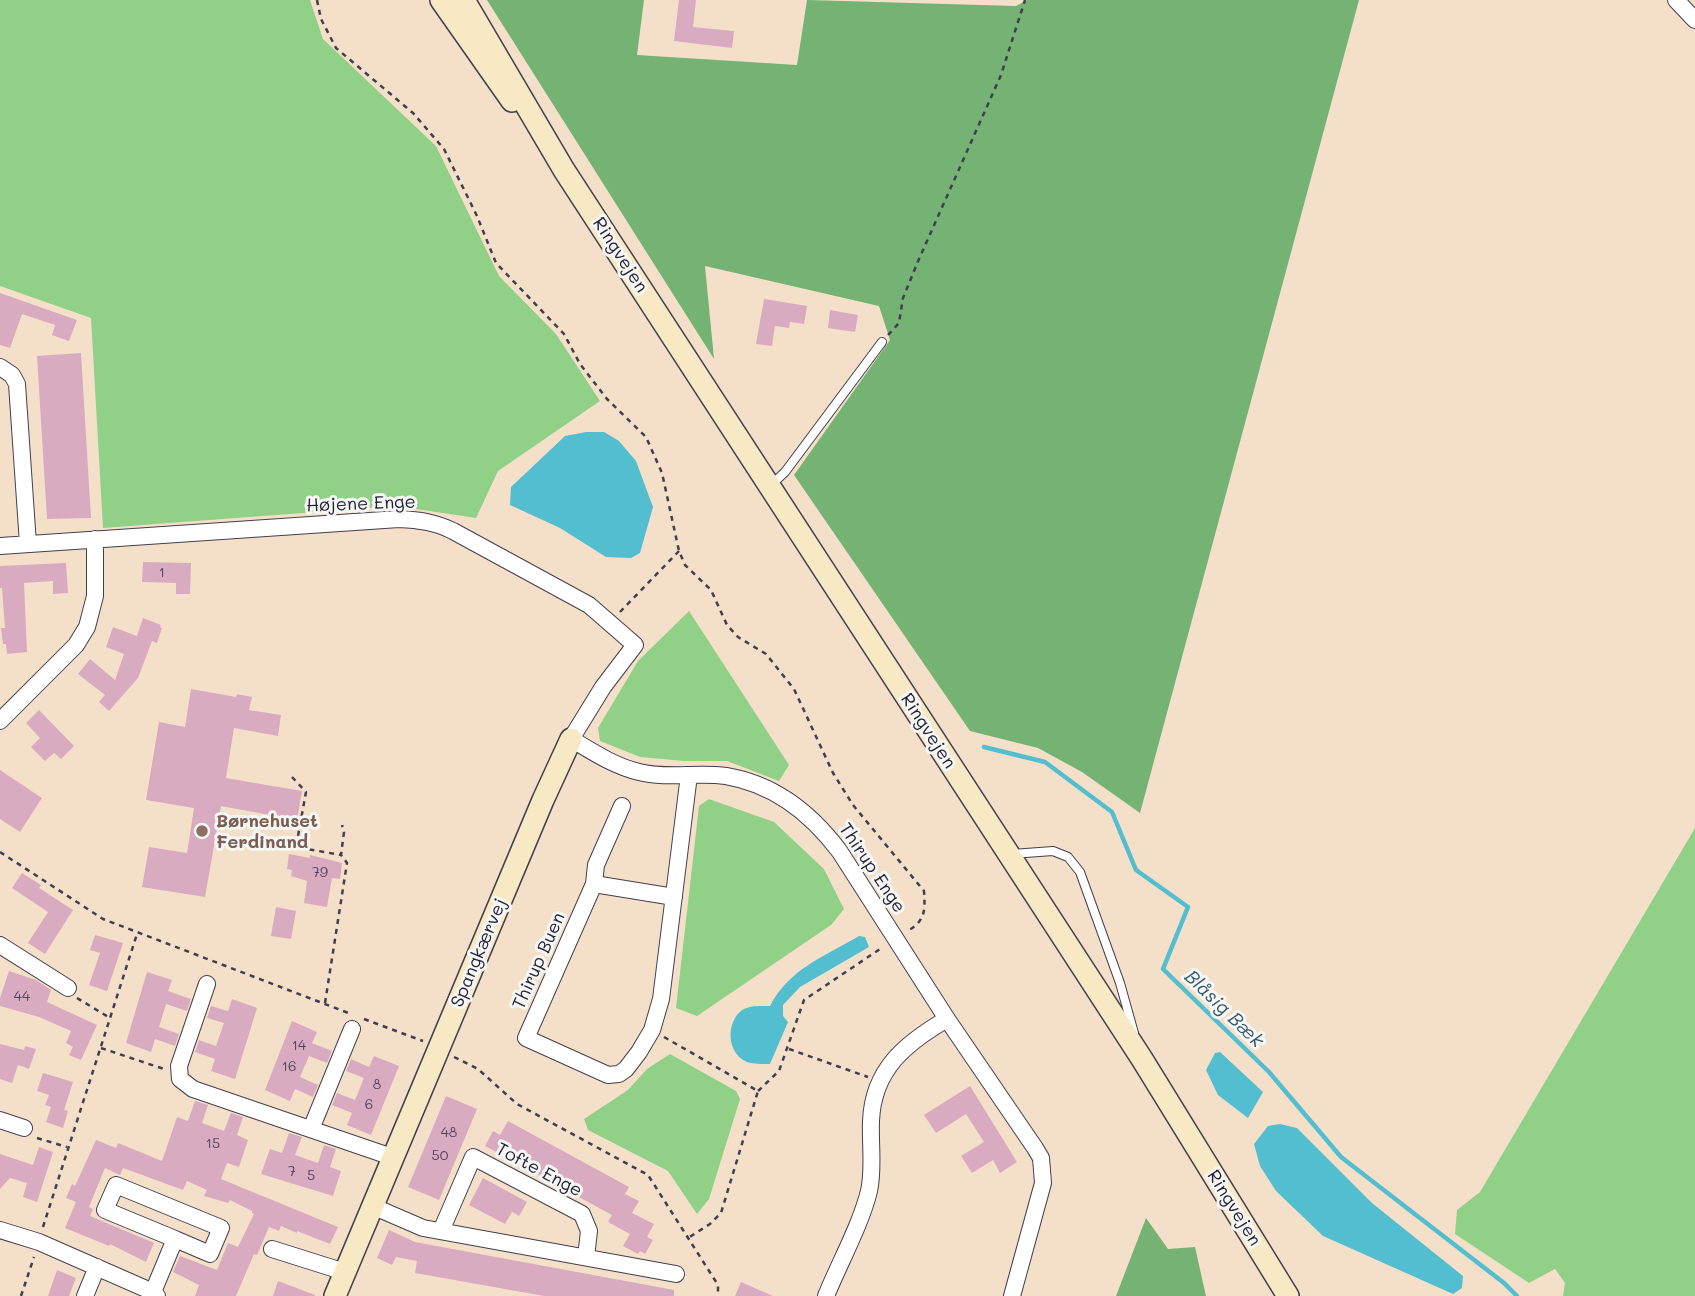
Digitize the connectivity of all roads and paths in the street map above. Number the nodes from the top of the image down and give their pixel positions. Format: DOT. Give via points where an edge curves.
graph roads {
  1 [pos="317,0"];
  2 [pos="441,0"];
  3 [pos="464,0"];
  4 [pos="1026,0"];
  5 [pos="1676,0"];
  6 [pos="1695,20"];
  7 [pos="564,170"];
  8 [pos="882,342"];
  9 [pos="0,367"];
  10 [pos="770,486"];
  11 [pos="94,539"];
  12 [pos="28,544"];
  13 [pos="0,546"];
  14 [pos="679,551"];
  15 [pos="696,575"];
  16 [pos="611,622"];
  17 [pos="635,645"];
  18 [pos="0,721"];
  19 [pos="571,739"];
  20 [pos="689,775"];
  21 [pos="292,777"];
  22 [pos="622,806"];
  23 [pos="342,825"];
  24 [pos="0,852"];
  25 [pos="341,855"];
  26 [pos="1007,855"];
  27 [pos="594,884"];
  28 [pos="674,897"];
  29 [pos="137,934"];
  30 [pos="0,946"];
  31 [pos="207,984"];
  32 [pos="68,988"];
  33 [pos="324,1004"];
  34 [pos="110,1018"];
  35 [pos="947,1019"];
  36 [pos="355,1020"];
  37 [pos="652,1030"];
  38 [pos="101,1048"];
  39 [pos="439,1049"];
  40 [pos="788,1049"];
  41 [pos="1142,1059"];
  42 [pos="180,1072"];
  43 [pos="881,1082"];
  44 [pos="0,1120"];
  45 [pos="24,1128"];
  46 [pos="311,1129"];
  47 [pos="69,1147"];
  48 [pos="392,1157"];
  49 [pos="372,1206"];
  50 [pos="0,1230"];
  51 [pos="441,1231"];
  52 [pos="688,1238"];
  53 [pos="175,1239"];
  54 [pos="39,1242"];
  55 [pos="272,1249"];
  56 [pos="586,1257"];
  57 [pos="97,1268"];
  58 [pos="345,1272"];
  59 [pos="677,1273"];
  60 [pos="155,1294"];
  61 [pos="21,1296"];
  62 [pos="85,1296"];
  63 [pos="335,1296"];
  64 [pos="718,1296"];
  65 [pos="826,1296"];
  66 [pos="1012,1296"];
  67 [pos="1288,1296"];
  1 -- 14 [label="path" via="336,48 413,113 444,149 496,263 564,334 607,399 646,437 662,474"];
  2 -- 7 [label="main road, Ringvejen"];
  3 -- 7 [label="main road, Ringvejen"];
  4 -- 8 [label="path" via="1001,75 903,298 899,323"];
  5 -- 6 [label="street"];
  7 -- 10 [label="main road, Ringvejen"];
  8 -- 10 [label="lane"];
  9 -- 12 [label="street" via="17,384"];
  10 -- 26 [label="main road, Ringvejen"];
  11 -- 12 [label="street, Højene Enge"];
  11 -- 16 [label="street, Højene Enge" via="420,520 453,531 589,605"];
  11 -- 18 [label="street" via="95,596 87,626 76,645"];
  12 -- 13 [label="street, Højene Enge"];
  14 -- 15 [label="path"];
  14 -- 16 [label="path"];
  16 -- 17 [label="street, Højene Enge"];
  17 -- 19 [label="street, Spangkærvej"];
  19 -- 20 [label="street, Thirup Enge" via="609,761 641,772"];
  19 -- 39 [label="main road, Spangkærvej"];
  20 -- 28 [label="street"];
  20 -- 35 [label="street, Thirup Enge" via="725,776 758,785 793,804 823,829"];
  21 -- 25 [label="path" via="306,792 296,847"];
  22 -- 27 [label="street, Thirup Buen" via="596,865"];
  23 -- 25 [label="path"];
  24 -- 29 [label="path" via="103,919"];
  25 -- 33 [label="path" via="347,863"];
  26 -- 41 [label="main road, Ringvejen"];
  26 -- 41 [label="lane" via="1053,851 1068,857 1080,872"];
  27 -- 28 [label="street"];
  27 -- 37 [label="street, Thirup Buen" via="526,1038 608,1075 626,1069"];
  28 -- 37 [label="street" via="661,999"];
  29 -- 33 [label="path"];
  29 -- 34 [label="path"];
  30 -- 32 [label="street"];
  31 -- 42 [label="street"];
  32 -- 34 [label="path"];
  33 -- 36 [label="path"];
  34 -- 38 [label="path"];
  35 -- 43 [label="street" via="902,1049"];
  35 -- 66 [label="street, Thirup Enge" via="1041,1158 1041,1195"];
  36 -- 39 [label="path"];
  36 -- 46 [label="street"];
  37 -- 52 [label="path" via="758,1091 721,1213"];
  38 -- 42 [label="path"];
  38 -- 47 [label="path"];
  39 -- 48 [label="main road, Spangkærvej"];
  39 -- 52 [label="path" via="478,1069 517,1104 648,1175"];
  40 -- 43 [label="path"];
  41 -- 67 [label="main road, Ringvejen"];
  42 -- 46 [label="street" via="180,1079 193,1089"];
  43 -- 65 [label="street" via="871,1118 869,1191"];
  44 -- 45 [label="street"];
  45 -- 47 [label="path" via="29,1136"];
  46 -- 48 [label="street"];
  47 -- 54 [label="path"];
  48 -- 49 [label="main road, Spangkærvej"];
  49 -- 51 [label="street"];
  49 -- 58 [label="main road, Spangkærvej"];
  50 -- 54 [label="street"];
  51 -- 56 [label="street"];
  51 -- 56 [label="street, Tofte Enge" via="473,1157 582,1214 589,1231"];
  52 -- 64 [label="path" via="718,1285"];
  53 -- 53 [label="street" via="105,1210 116,1185 221,1228 210,1254"];
  53 -- 60 [label="street"];
  54 -- 57 [label="street"];
  54 -- 61 [label="path"];
  55 -- 58 [label="street"];
  56 -- 59 [label="street"];
  57 -- 60 [label="street"];
  57 -- 62 [label="street"];
  58 -- 63 [label="main road, Spangkærvej"];
}
